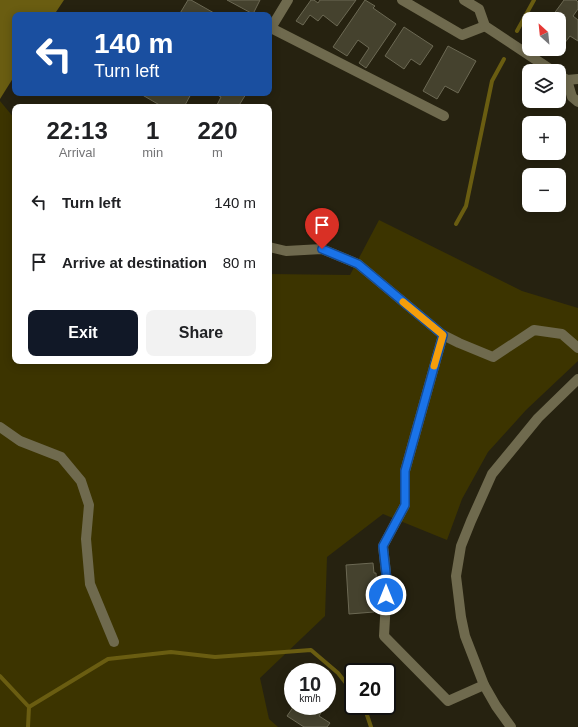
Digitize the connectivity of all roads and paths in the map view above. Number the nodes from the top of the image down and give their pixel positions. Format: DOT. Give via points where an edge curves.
graph roads {
  1 [pos="288,0"];
  2 [pos="402,0"];
  3 [pos="464,0"];
  4 [pos="272,26"];
  5 [pos="485,26"];
  6 [pos="272,29"];
  7 [pos="542,64"];
  8 [pos="566,77"];
  9 [pos="578,78"];
  10 [pos="566,84"];
  11 [pos="578,102"];
  12 [pos="444,116"];
  13 [pos="272,248"];
  14 [pos="443,335"];
  15 [pos="578,348"];
  16 [pos="578,379"];
  17 [pos="0,427"];
  18 [pos="114,642"];
  19 [pos="484,685"];
  20 [pos="511,727"];
  1 -- 4 [label="street"];
  2 -- 5 [label="street" via="462,35"];
  3 -- 5 [label="street" via="479,9"];
  5 -- 7 [label="street"];
  6 -- 12 [label="street"];
  8 -- 9 [label="street"];
  10 -- 11 [label="street" via="572,97"];
  13 -- 14 [label="street" via="286,251 322,249 358,264"];
  14 -- 15 [label="street" via="493,357 534,330 562,334"];
  14 -- 19 [label="street" via="405,471 405,505 383,546 387,582 384,636 448,701"];
  16 -- 19 [label="street" via="538,418 492,474 462,546 456,576 461,617 465,636"];
  17 -- 18 [label="street" via="20,441 61,457 81,482 89,505 86,539 90,584"];
  19 -- 20 [label="street"];
}
